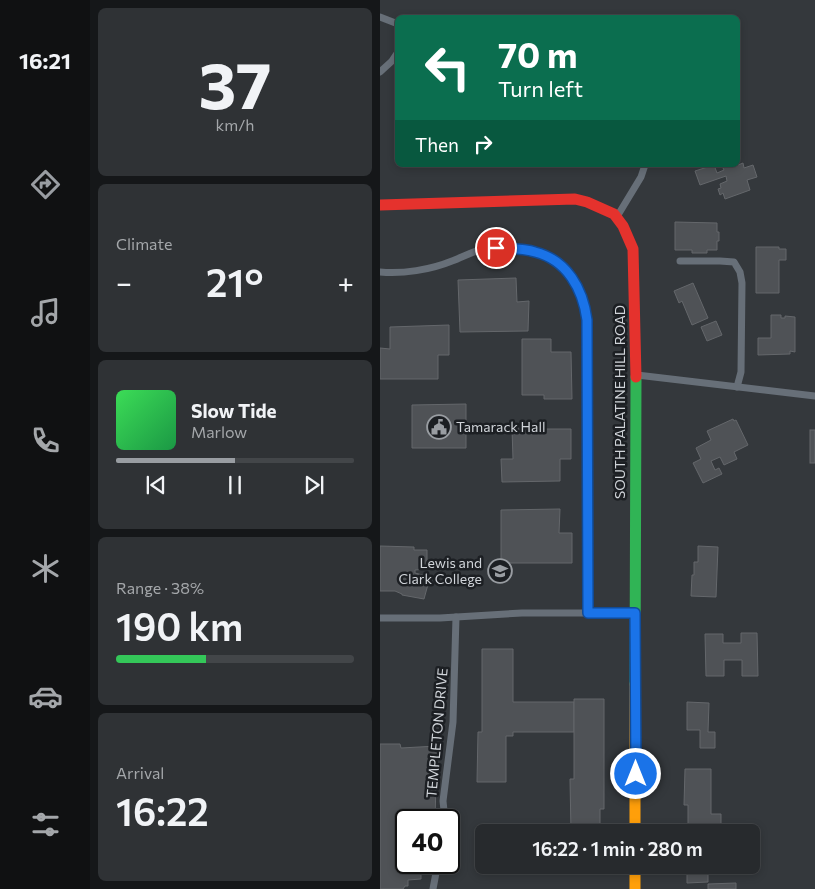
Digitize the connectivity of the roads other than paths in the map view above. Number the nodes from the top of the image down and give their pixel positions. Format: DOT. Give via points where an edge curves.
graph roads {
  1 [pos="380,17"];
  2 [pos="395,23"];
  3 [pos="395,56"];
  4 [pos="380,72"];
  5 [pos="645,167"];
  6 [pos="380,205"];
  7 [pos="616,218"];
  8 [pos="680,261"];
  9 [pos="380,272"];
  10 [pos="636,375"];
  11 [pos="737,387"];
  12 [pos="815,396"];
  13 [pos="588,613"];
  14 [pos="635,613"];
  15 [pos="456,617"];
  16 [pos="380,618"];
  17 [pos="444,809"];
  18 [pos="636,824"];
  19 [pos="436,874"];
  20 [pos="636,874"];
  21 [pos="433,889"];
  22 [pos="636,889"];
  1 -- 2 [label="lane"];
  3 -- 4 [label="lane"];
  5 -- 7 [label="lane" via="642,178"];
  6 -- 7 [label="street, SOUTH PALATINE HILL ROAD" via="575,199 605,209"];
  7 -- 10 [label="street, SOUTH PALATINE HILL ROAD" via="633,249"];
  8 -- 11 [label="lane" via="734,262 740,272 741,372"];
  9 -- 13 [label="lane" via="434,267 485,248 534,251 554,260 572,277 582,295 587,320"];
  10 -- 11 [label="lane"];
  10 -- 14 [label="street, SOUTH PALATINE HILL ROAD"];
  11 -- 12 [label="lane"];
  13 -- 14 [label="lane"];
  13 -- 15 [label="lane"];
  14 -- 18 [label="street, SOUTH PALATINE HILL ROAD"];
  15 -- 16 [label="lane"];
  15 -- 17 [label="lane, TEMPLETON DRIVE" via="453,722"];
  19 -- 21 [label="lane"];
  20 -- 22 [label="street"];
}
